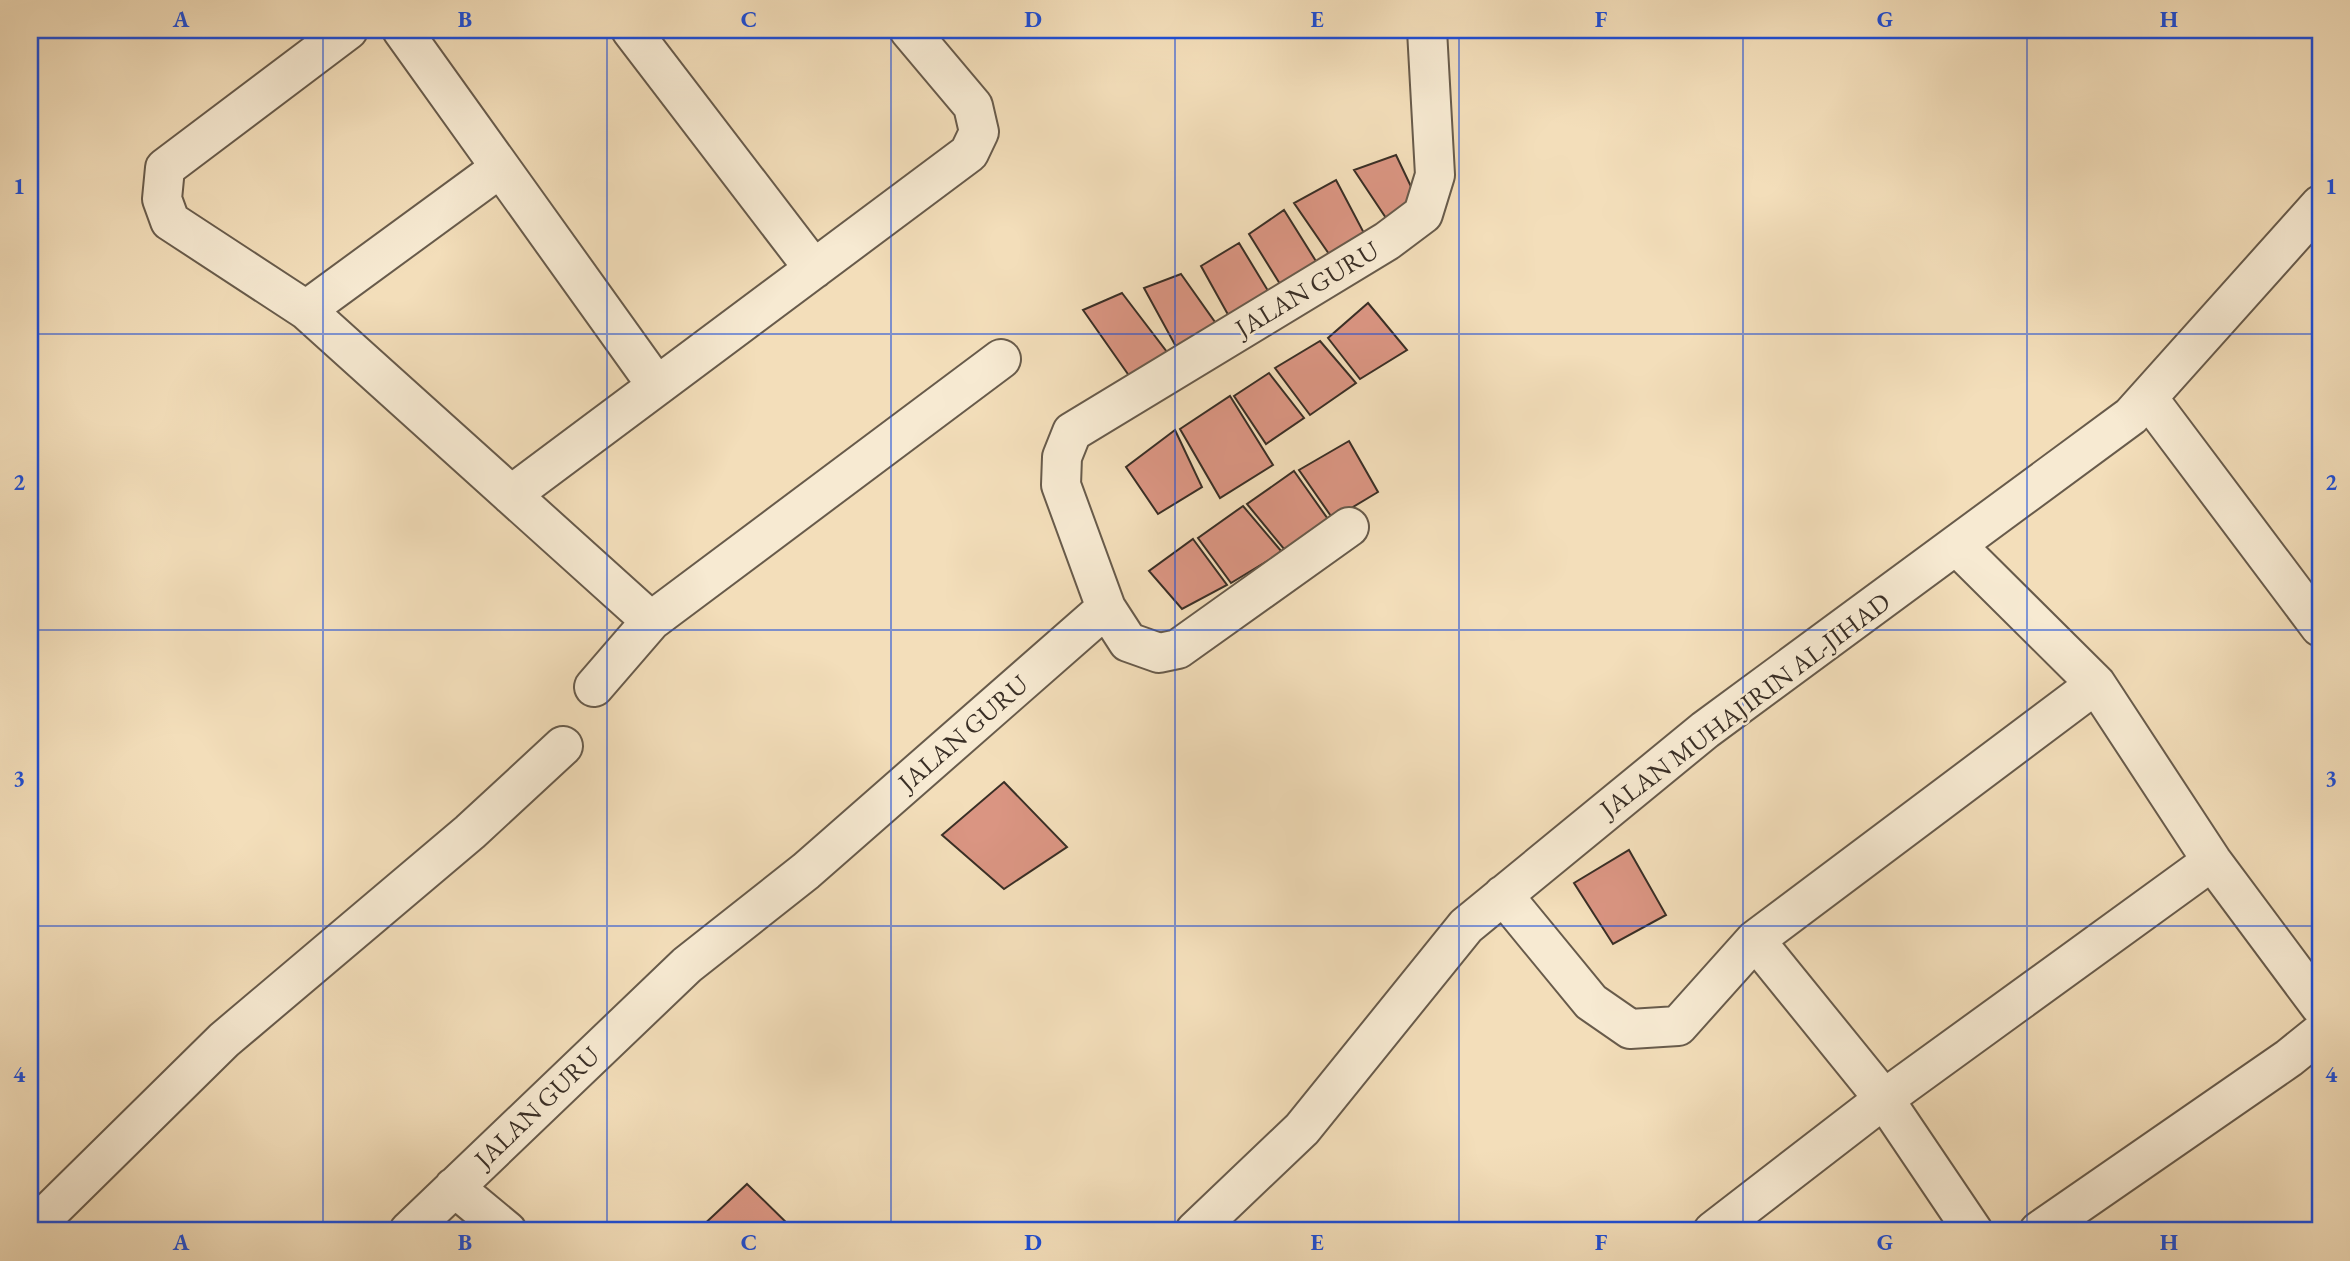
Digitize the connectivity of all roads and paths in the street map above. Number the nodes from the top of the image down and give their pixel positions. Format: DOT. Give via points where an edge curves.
graph roads {
  1 [pos="348,30"];
  2 [pos="402,30"];
  3 [pos="631,30"];
  4 [pos="909,30"];
  5 [pos="1427,30"];
  6 [pos="500,168"];
  7 [pos="2320,205"];
  8 [pos="814,269"];
  9 [pos="306,310"];
  10 [pos="1001,359"];
  11 [pos="657,386"];
  12 [pos="2148,398"];
  13 [pos="511,495"];
  14 [pos="1349,527"];
  15 [pos="1956,545"];
  16 [pos="1106,608"];
  17 [pos="651,621"];
  18 [pos="2320,627"];
  19 [pos="2096,684"];
  20 [pos="594,687"];
  21 [pos="563,746"];
  22 [pos="2212,861"];
  23 [pos="1503,895"];
  24 [pos="1755,940"];
  25 [pos="2320,1006"];
  26 [pos="2320,1033"];
  27 [pos="1884,1099"];
  28 [pos="454,1187"];
  29 [pos="30,1230"];
  30 [pos="409,1231"];
  31 [pos="507,1231"];
  32 [pos="1195,1231"];
  33 [pos="1713,1231"];
  34 [pos="1973,1231"];
  35 [pos="2039,1231"];
  1 -- 9 [label="street" via="165,168 162,200 170,221"];
  2 -- 6 [label="street"];
  3 -- 8 [label="street"];
  4 -- 8 [label="street" via="973,106 979,132 969,153"];
  5 -- 16 [label="street, JALAN GURU" via="1435,175 1423,214 1387,241 1072,432 1062,457 1062,485"];
  6 -- 9 [label="street"];
  6 -- 11 [label="street"];
  7 -- 12 [label="street, JALAN MUHAJIRIN AL-JIHAD"];
  8 -- 11 [label="street"];
  9 -- 13 [label="street"];
  10 -- 17 [label="street"];
  11 -- 13 [label="street"];
  12 -- 15 [label="street, JALAN MUHAJIRIN AL-JIHAD" via="2131,416"];
  12 -- 18 [label="street"];
  13 -- 17 [label="street"];
  14 -- 16 [label="street" via="1178,649 1159,653 1128,642"];
  15 -- 19 [label="street"];
  15 -- 23 [label="street, JALAN MUHAJIRIN AL-JIHAD" via="1706,730"];
  16 -- 28 [label="street, JALAN GURU" via="806,871 687,965"];
  17 -- 20 [label="street"];
  19 -- 22 [label="street"];
  19 -- 24 [label="street"];
  21 -- 29 [label="street" via="470,832 224,1040"];
  22 -- 25 [label="street"];
  22 -- 27 [label="street"];
  23 -- 24 [label="street" via="1591,1002 1630,1028 1678,1026"];
  23 -- 32 [label="street, JALAN MUHAJIRIN AL-JIHAD" via="1466,926 1302,1129"];
  24 -- 27 [label="street"];
  26 -- 35 [label="street"];
  27 -- 33 [label="street"];
  27 -- 34 [label="street"];
  28 -- 30 [label="street, JALAN GURU"];
  28 -- 31 [label="street"];
}
